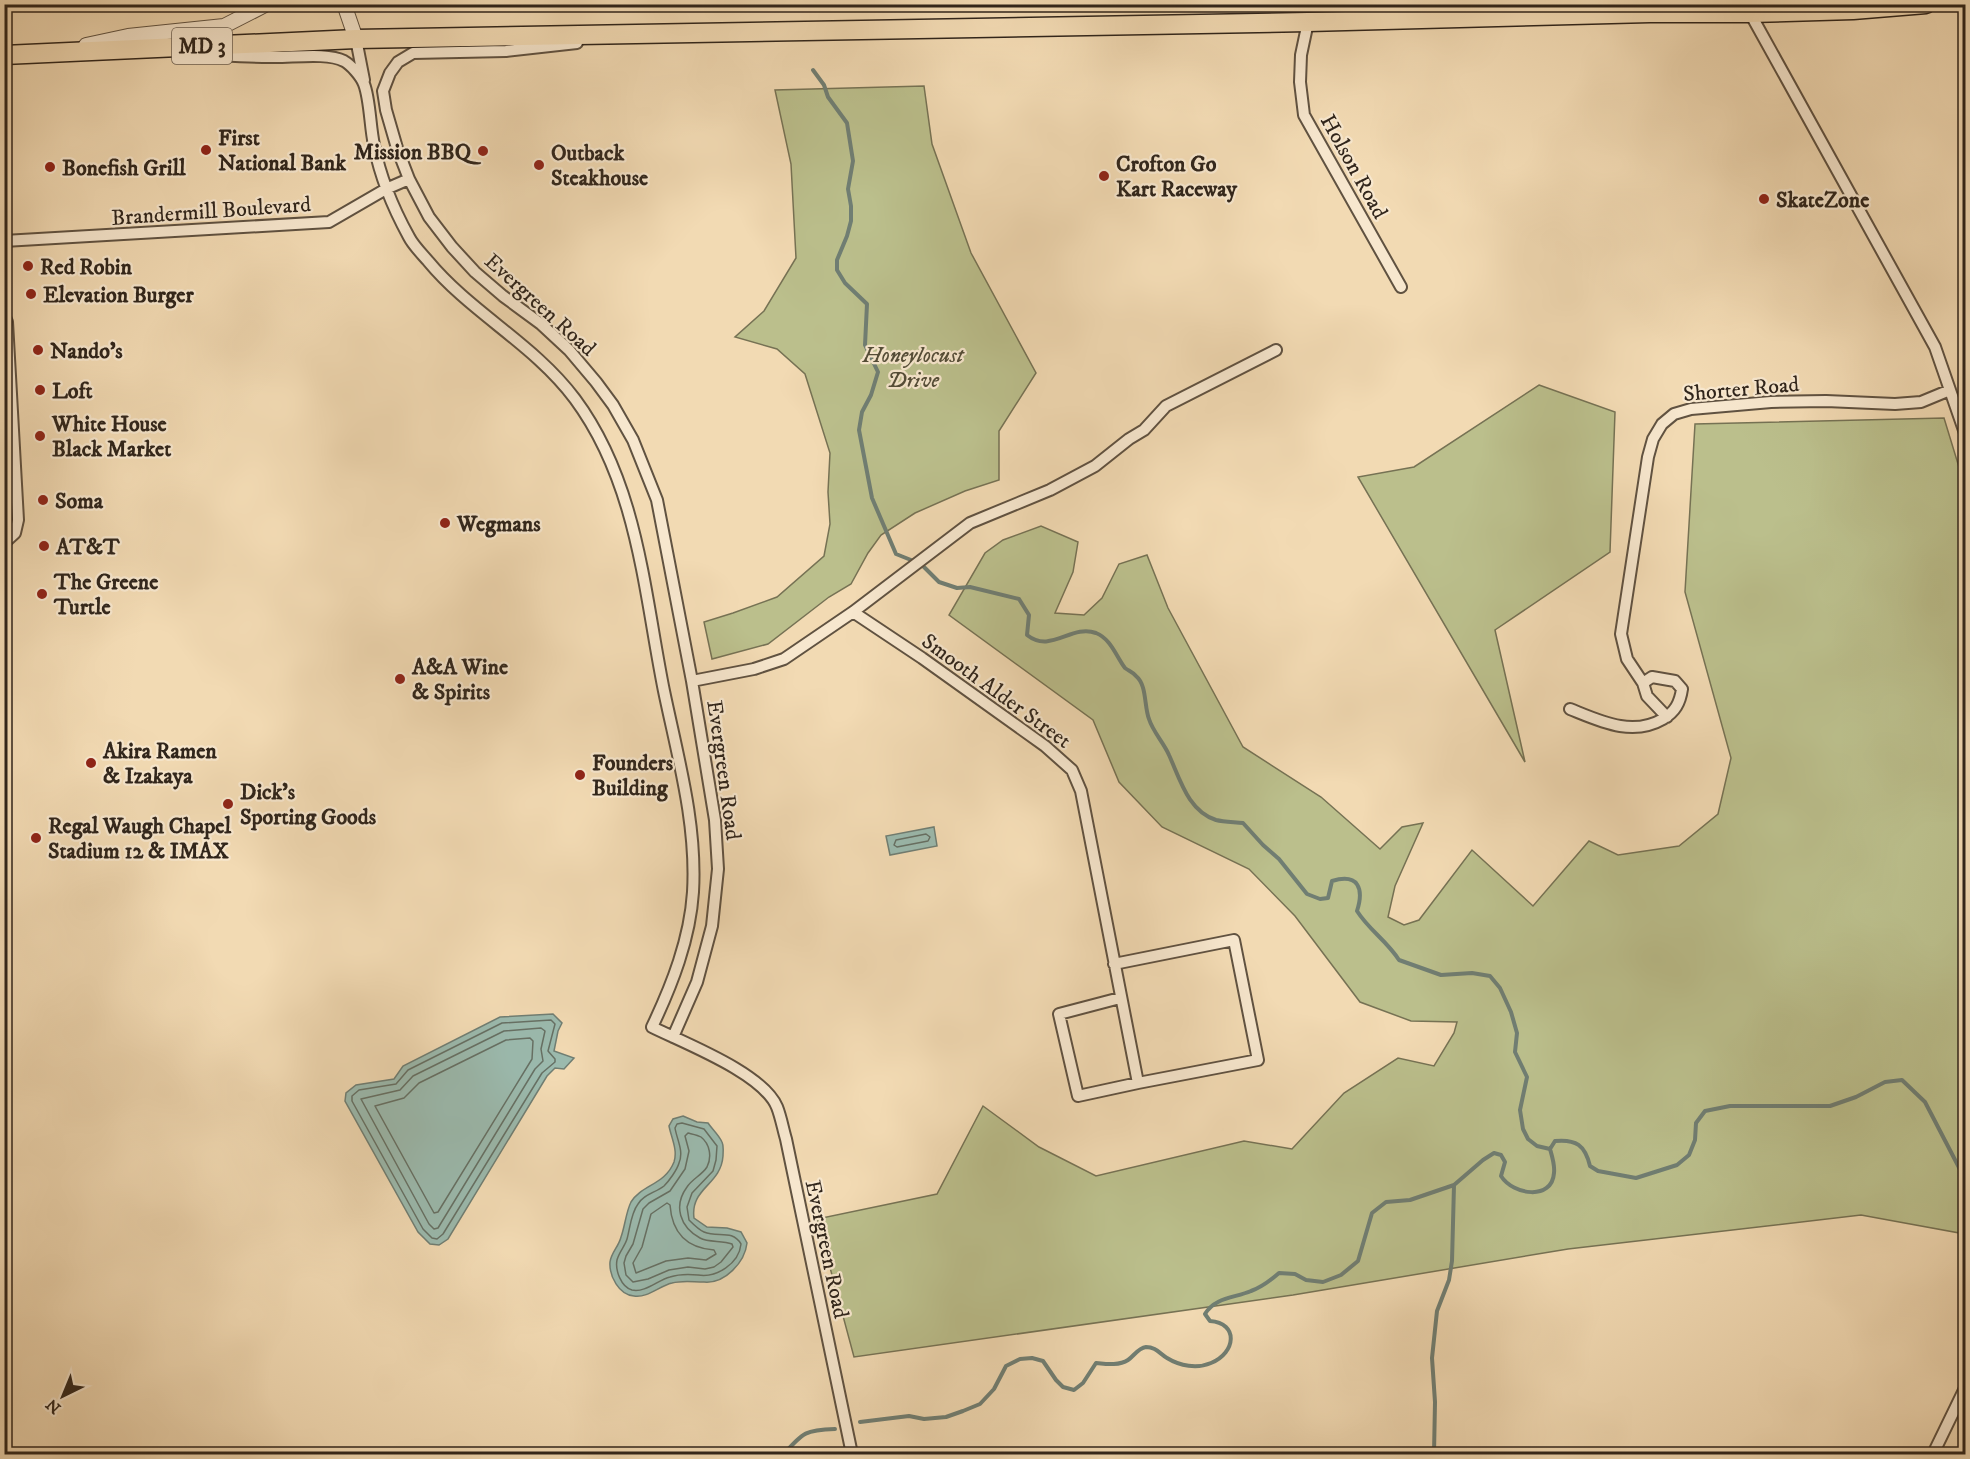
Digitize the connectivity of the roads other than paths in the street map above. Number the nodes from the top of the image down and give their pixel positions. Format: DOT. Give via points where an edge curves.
graph roads {
  1 [pos="267,4"];
  2 [pos="344,4"];
  3 [pos="1926,4"];
  4 [pos="1307,13"];
  5 [pos="1750,13"];
  6 [pos="645,35"];
  7 [pos="356,39"];
  8 [pos="106,50"];
  9 [pos="48,52"];
  10 [pos="4,55"];
  11 [pos="4,70"];
  12 [pos="364,82"];
  13 [pos="410,179"];
  14 [pos="386,189"];
  15 [pos="4,241"];
  16 [pos="1401,287"];
  17 [pos="4,315"];
  18 [pos="1276,350"];
  19 [pos="1950,390"];
  20 [pos="1965,436"];
  21 [pos="4,543"];
  22 [pos="4,609"];
  23 [pos="853,612"];
  24 [pos="5,618"];
  25 [pos="692,681"];
  26 [pos="1643,683"];
  27 [pos="1570,709"];
  28 [pos="1667,717"];
  29 [pos="1114,964"];
  30 [pos="1120,998"];
  31 [pos="673,1037"];
  32 [pos="1138,1083"];
  33 [pos="1965,1386"];
  34 [pos="852,1455"];
  35 [pos="1933,1455"];
  1 -- 9 [label="street" via="224,26 128,36"];
  2 -- 7 [label="street"];
  3 -- 5 [label="highway, MD 3"];
  4 -- 5 [label="highway, MD 3"];
  4 -- 6 [label="highway, MD 3"];
  4 -- 16 [label="street, Holson Road" via="1300,82 1304,115"];
  5 -- 19 [label="street" via="1935,347"];
  6 -- 7 [label="highway, MD 3"];
  6 -- 13 [label="street, Evergreen Road" via="506,51 413,53 398,62 384,91 394,138"];
  7 -- 8 [label="highway, MD 3"];
  7 -- 12 [label="street, Evergreen Road"];
  8 -- 9 [label="highway, MD 3"];
  8 -- 12 [label="street" via="329,57 344,61"];
  9 -- 10 [label="highway, MD 3"];
  9 -- 11 [label="highway"];
  12 -- 14 [label="street, Evergreen Road" via="374,146"];
  13 -- 14 [label="street, Brandermill Boulevard"];
  13 -- 25 [label="street, Evergreen Road" via="429,217 452,247 475,272 569,350 613,405 633,440 657,500"];
  14 -- 15 [label="street, Brandermill Boulevard" via="329,222"];
  14 -- 31 [label="street, Evergreen Road" via="410,239 445,282 514,337 575,399 617,474 633,525 689,809 693,893 686,937 672,986 652,1027"];
  17 -- 21 [label="street" via="18,520 15,533"];
  18 -- 23 [label="street" via="1166,406 1144,430 1095,466 1050,490 970,523"];
  19 -- 20 [label="street"];
  19 -- 26 [label="street, Shorter Road" via="1921,402 1895,404 1771,402 1691,409 1674,414 1662,424 1648,456 1621,634 1628,659"];
  22 -- 24 [label="street"];
  23 -- 25 [label="street" via="784,659"];
  23 -- 29 [label="street, Smooth Alder Street" via="1045,746 1072,770 1081,791"];
  25 -- 31 [label="street, Evergreen Road" via="715,820 718,869 712,926 697,982"];
  26 -- 28 [label="street, Shorter Road" via="1647,696"];
  26 -- 28 [label="street" via="1663,678 1675,681 1682,689 1675,711"];
  27 -- 28 [label="street" via="1629,728 1652,726"];
  29 -- 30 [label="street, Smooth Alder Street"];
  29 -- 32 [label="street" via="1234,940 1258,1060"];
  30 -- 32 [label="street, Smooth Alder Street"];
  30 -- 32 [label="street" via="1059,1014 1078,1096"];
  31 -- 34 [label="street, Evergreen Road" via="739,1071 760,1085 777,1105"];
  33 -- 35 [label="street"];
}
